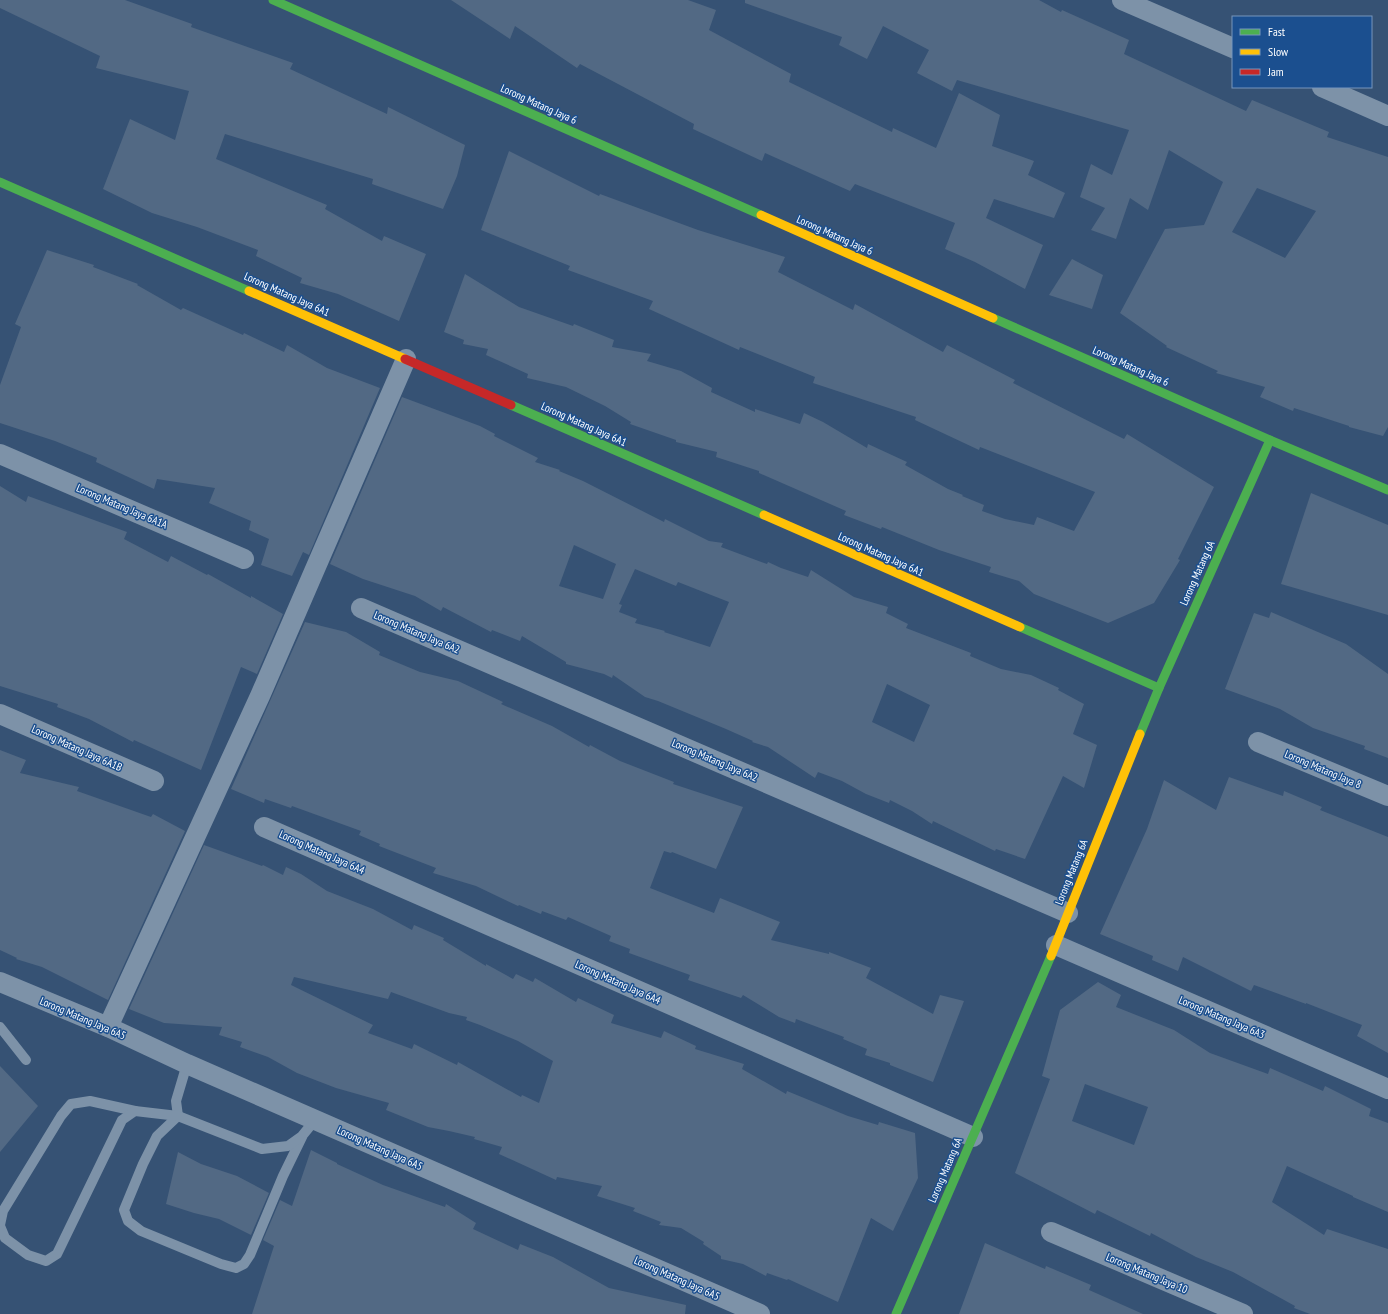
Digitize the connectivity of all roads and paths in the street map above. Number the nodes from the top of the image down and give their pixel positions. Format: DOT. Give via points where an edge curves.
graph roads {
  1 [pos="273,0"];
  2 [pos="1122,0"];
  3 [pos="1232,48"];
  4 [pos="1324,88"];
  5 [pos="1388,116"];
  6 [pos="0,182"];
  7 [pos="406,359"];
  8 [pos="1270,440"];
  9 [pos="0,454"];
  10 [pos="1388,490"];
  11 [pos="244,559"];
  12 [pos="361,608"];
  13 [pos="1159,688"];
  14 [pos="0,714"];
  15 [pos="1258,742"];
  16 [pos="154,781"];
  17 [pos="1388,796"];
  18 [pos="264,827"];
  19 [pos="1068,913"];
  20 [pos="1056,945"];
  21 [pos="0,982"];
  22 [pos="0,1027"];
  23 [pos="108,1027"];
  24 [pos="26,1060"];
  25 [pos="187,1064"];
  26 [pos="1388,1089"];
  27 [pos="135,1111"];
  28 [pos="178,1116"];
  29 [pos="315,1120"];
  30 [pos="302,1136"];
  31 [pos="973,1137"];
  32 [pos="0,1226"];
  33 [pos="1051,1232"];
  34 [pos="760,1314"];
  35 [pos="896,1314"];
  36 [pos="1243,1314"];
  1 -- 8 [label="street, Lorong Matang Jaya 6"];
  2 -- 3 [label="street"];
  4 -- 5 [label="street"];
  6 -- 7 [label="street, Lorong Matang Jaya 6A1"];
  7 -- 13 [label="street, Lorong Matang Jaya 6A1"];
  7 -- 23 [label="street" via="260,696"];
  8 -- 10 [label="street, Lorong Matang Jaya 6"];
  8 -- 13 [label="street, Lorong Matang 6A"];
  9 -- 11 [label="street, Lorong Matang Jaya 6A1A"];
  12 -- 19 [label="street, Lorong Matang Jaya 6A2"];
  13 -- 19 [label="street, Lorong Matang 6A"];
  14 -- 16 [label="street, Lorong Matang Jaya 6A1B"];
  15 -- 17 [label="street, Lorong Matang Jaya 8"];
  18 -- 31 [label="street, Lorong Matang Jaya 6A4"];
  19 -- 20 [label="street, Lorong Matang 6A"];
  20 -- 26 [label="street, Lorong Matang Jaya 6A3"];
  20 -- 31 [label="street, Lorong Matang 6A"];
  21 -- 23 [label="street, Lorong Matang Jaya 6A5"];
  22 -- 24 [label="lane"];
  23 -- 25 [label="street, Lorong Matang Jaya 6A5"];
  25 -- 28 [label="lane" via="176,1101"];
  25 -- 29 [label="street, Lorong Matang Jaya 6A5"];
  27 -- 28 [label="lane"];
  27 -- 32 [label="lane" via="90,1101 71,1104 60,1116 3,1211"];
  27 -- 32 [label="lane" via="122,1120 57,1254 46,1261 28,1255 5,1238"];
  28 -- 30 [label="lane" via="262,1149 288,1146"];
  28 -- 30 [label="lane" via="157,1136 143,1164 124,1210 128,1221 141,1230 236,1268 244,1264 250,1255 282,1176"];
  29 -- 30 [label="lane"];
  29 -- 34 [label="street, Lorong Matang Jaya 6A5"];
  31 -- 35 [label="street, Lorong Matang 6A"];
  33 -- 36 [label="street, Lorong Matang Jaya 10"];
}
